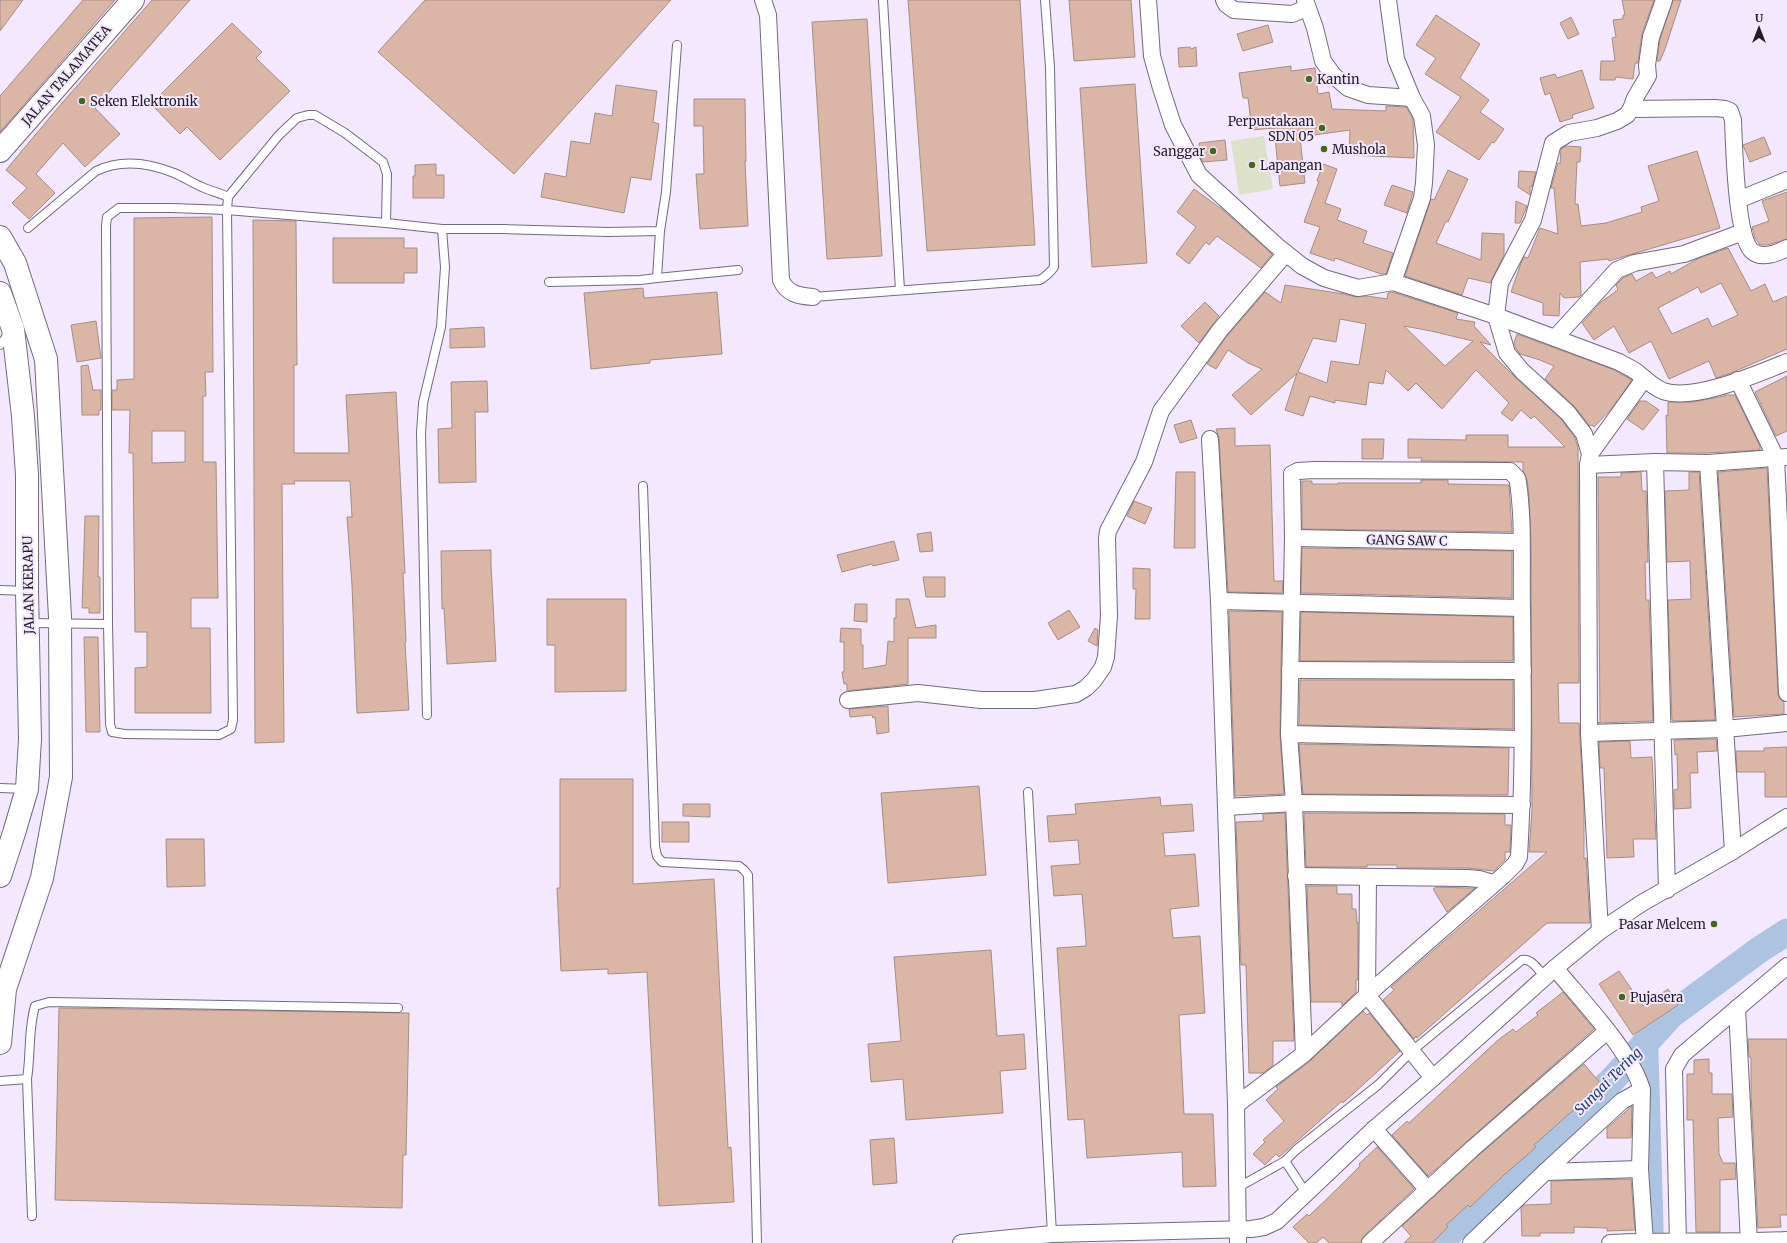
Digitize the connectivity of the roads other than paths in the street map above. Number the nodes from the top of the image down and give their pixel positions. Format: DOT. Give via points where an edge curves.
graph roads {
  1 [pos="133,0"];
  2 [pos="763,0"];
  3 [pos="883,0"];
  4 [pos="1045,0"];
  5 [pos="1148,0"];
  6 [pos="1224,0"];
  7 [pos="1388,0"];
  8 [pos="1664,0"];
  9 [pos="1306,4"];
  10 [pos="677,45"];
  11 [pos="1412,98"];
  12 [pos="1631,109"];
  13 [pos="0,151"];
  14 [pos="1787,180"];
  15 [pos="228,197"];
  16 [pos="1738,200"];
  17 [pos="227,210"];
  18 [pos="386,223"];
  19 [pos="28,228"];
  20 [pos="442,229"];
  21 [pos="660,231"];
  22 [pos="1743,232"];
  23 [pos="0,237"];
  24 [pos="1286,253"];
  25 [pos="1783,255"];
  26 [pos="738,270"];
  27 [pos="657,278"];
  28 [pos="549,282"];
  29 [pos="1393,282"];
  30 [pos="900,290"];
  31 [pos="0,293"];
  32 [pos="813,297"];
  33 [pos="1496,316"];
  34 [pos="7,337"];
  35 [pos="1555,338"];
  36 [pos="1787,362"];
  37 [pos="1644,379"];
  38 [pos="1738,380"];
  39 [pos="1210,438"];
  40 [pos="1781,458"];
  41 [pos="1589,459"];
  42 [pos="1655,462"];
  43 [pos="1708,463"];
  44 [pos="643,486"];
  45 [pos="1293,538"];
  46 [pos="1521,542"];
  47 [pos="0,590"];
  48 [pos="27,591"];
  49 [pos="1219,601"];
  50 [pos="1292,602"];
  51 [pos="1522,608"];
  52 [pos="28,623"];
  53 [pos="60,623"];
  54 [pos="108,624"];
  55 [pos="1290,670"];
  56 [pos="1523,671"];
  57 [pos="1787,693"];
  58 [pos="848,700"];
  59 [pos="427,715"];
  60 [pos="1787,723"];
  61 [pos="1726,729"];
  62 [pos="1661,730"];
  63 [pos="1589,733"];
  64 [pos="1289,734"];
  65 [pos="1522,738"];
  66 [pos="0,788"];
  67 [pos="27,789"];
  68 [pos="1028,792"];
  69 [pos="1294,803"];
  70 [pos="1522,805"];
  71 [pos="1226,807"];
  72 [pos="1787,817"];
  73 [pos="1733,851"];
  74 [pos="0,876"];
  75 [pos="1296,876"];
  76 [pos="1368,877"];
  77 [pos="1493,883"];
  78 [pos="1666,890"];
  79 [pos="1600,931"];
  80 [pos="1787,966"];
  81 [pos="1550,972"];
  82 [pos="1367,994"];
  83 [pos="398,1008"];
  84 [pos="1737,1008"];
  85 [pos="1607,1031"];
  86 [pos="0,1043"];
  87 [pos="1412,1051"];
  88 [pos="1304,1054"];
  89 [pos="1433,1078"];
  90 [pos="27,1079"];
  91 [pos="0,1081"];
  92 [pos="1641,1086"];
  93 [pos="1236,1105"];
  94 [pos="1374,1129"];
  95 [pos="1285,1161"];
  96 [pos="1640,1169"];
  97 [pos="1545,1172"];
  98 [pos="1236,1188"];
  99 [pos="1428,1190"];
  100 [pos="1306,1193"];
  101 [pos="32,1216"];
  102 [pos="1238,1236"];
  103 [pos="1052,1239"];
  104 [pos="1787,1240"];
  105 [pos="1646,1242"];
  106 [pos="1676,1242"];
  107 [pos="1749,1242"];
  108 [pos="757,1243"];
  109 [pos="961,1243"];
  110 [pos="1370,1243"];
  111 [pos="1471,1243"];
  112 [pos="1610,1243"];
  1 -- 13 [label="street, JALAN TALAMATEA"];
  2 -- 32 [label="street" via="768,15 781,280 789,291"];
  3 -- 30 [label="lane"];
  4 -- 30 [label="lane" via="1050,67 1054,267 1040,280"];
  5 -- 24 [label="street" via="1152,56 1173,125 1189,158 1199,175"];
  6 -- 9 [label="street" via="1234,10 1292,14"];
  7 -- 11 [label="street" via="1396,59"];
  8 -- 12 [label="street" via="1651,38 1648,76"];
  9 -- 11 [label="street" via="1323,61 1333,76 1348,88 1368,94"];
  10 -- 21 [label="lane" via="666,192"];
  11 -- 29 [label="street" via="1422,116 1426,145 1424,183 1422,198"];
  12 -- 16 [label="street" via="1715,108 1730,111 1733,120"];
  12 -- 33 [label="street" via="1617,120 1597,128 1569,133 1553,143 1533,220 1500,283"];
  14 -- 16 [label="street"];
  15 -- 17 [label="lane"];
  15 -- 18 [label="lane" via="296,118 308,114 315,115 345,133 383,162 387,174"];
  15 -- 19 [label="lane" via="201,187 175,173 148,166 122,163 108,165 96,171"];
  16 -- 22 [label="street"];
  17 -- 18 [label="lane"];
  17 -- 54 [label="lane" via="119,208 107,217"];
  17 -- 54 [label="lane" via="233,720 231,729 219,735 112,732"];
  18 -- 20 [label="lane"];
  20 -- 21 [label="lane"];
  20 -- 59 [label="lane" via="445,267 441,327 423,402 421,433"];
  21 -- 27 [label="lane"];
  22 -- 25 [label="street" via="1751,250 1762,255"];
  22 -- 35 [label="street" via="1684,254 1634,263 1617,270"];
  23 -- 53 [label="street" via="15,263 46,359"];
  24 -- 29 [label="street" via="1302,266 1324,278 1358,288"];
  24 -- 58 [label="street" via="1220,330 1161,410 1144,462 1108,531 1109,616 1106,657 1103,668 1094,680 1076,694 1035,700 981,700 918,693"];
  26 -- 27 [label="lane"];
  27 -- 28 [label="lane"];
  29 -- 33 [label="street"];
  30 -- 32 [label="lane"];
  31 -- 34 [label="street, JALAN KERAPU"];
  33 -- 35 [label="street"];
  33 -- 41 [label="street" via="1507,353 1522,372 1568,413 1584,434"];
  34 -- 48 [label="street, JALAN KERAPU" via="20,387 27,475"];
  35 -- 37 [label="street" via="1620,362"];
  36 -- 38 [label="street"];
  37 -- 38 [label="street" via="1658,389 1674,394 1707,390"];
  37 -- 41 [label="street"];
  38 -- 40 [label="street"];
  39 -- 49 [label="street"];
  40 -- 43 [label="street"];
  40 -- 57 [label="street"];
  41 -- 42 [label="street"];
  41 -- 63 [label="street"];
  42 -- 43 [label="street"];
  42 -- 62 [label="street"];
  43 -- 61 [label="street"];
  44 -- 108 [label="lane" via="657,856 662,862 739,866 748,875"];
  45 -- 46 [label="street, GANG SAW C"];
  45 -- 46 [label="street" via="1291,477 1295,472 1510,471 1518,482"];
  45 -- 50 [label="street"];
  46 -- 51 [label="street"];
  47 -- 48 [label="lane"];
  48 -- 52 [label="street, JALAN KERAPU"];
  49 -- 50 [label="street"];
  49 -- 71 [label="street"];
  50 -- 51 [label="street"];
  50 -- 55 [label="street"];
  51 -- 56 [label="street"];
  52 -- 53 [label="lane"];
  52 -- 67 [label="street, JALAN KERAPU" via="30,739"];
  53 -- 54 [label="lane"];
  53 -- 86 [label="street" via="61,777 42,878 5,989"];
  55 -- 56 [label="street"];
  55 -- 64 [label="street"];
  56 -- 65 [label="street"];
  60 -- 61 [label="street"];
  61 -- 62 [label="street"];
  61 -- 73 [label="street"];
  62 -- 63 [label="street"];
  62 -- 78 [label="street"];
  63 -- 79 [label="street"];
  64 -- 65 [label="street"];
  64 -- 69 [label="street"];
  65 -- 70 [label="street"];
  66 -- 67 [label="lane"];
  67 -- 74 [label="street, JALAN KERAPU"];
  68 -- 103 [label="lane"];
  69 -- 70 [label="street"];
  69 -- 71 [label="street"];
  69 -- 75 [label="street"];
  70 -- 77 [label="street" via="1519,857 1511,868"];
  71 -- 93 [label="street"];
  72 -- 73 [label="street"];
  73 -- 78 [label="street"];
  75 -- 76 [label="street"];
  75 -- 88 [label="street"];
  76 -- 77 [label="street" via="1467,878"];
  76 -- 82 [label="street"];
  77 -- 82 [label="street"];
  78 -- 79 [label="street"];
  79 -- 81 [label="street"];
  80 -- 84 [label="street"];
  81 -- 85 [label="street"];
  81 -- 87 [label="lane" via="1522,960"];
  81 -- 89 [label="street"];
  82 -- 87 [label="street"];
  82 -- 88 [label="street"];
  83 -- 90 [label="lane" via="49,1002 35,1006 30,1021 30,1064"];
  84 -- 106 [label="street" via="1682,1055 1674,1069"];
  84 -- 107 [label="street"];
  85 -- 92 [label="street" via="1626,1057"];
  85 -- 99 [label="street"];
  87 -- 89 [label="street"];
  87 -- 95 [label="lane" via="1378,1085"];
  88 -- 93 [label="street"];
  89 -- 94 [label="street"];
  90 -- 91 [label="lane"];
  90 -- 101 [label="lane"];
  92 -- 96 [label="street"];
  92 -- 97 [label="street"];
  93 -- 98 [label="street"];
  94 -- 99 [label="street"];
  94 -- 100 [label="street"];
  95 -- 98 [label="lane"];
  95 -- 100 [label="lane"];
  96 -- 97 [label="street"];
  96 -- 105 [label="street"];
  97 -- 111 [label="street"];
  98 -- 102 [label="street"];
  99 -- 110 [label="street"];
  100 -- 102 [label="street" via="1277,1221"];
  102 -- 103 [label="street"];
  103 -- 109 [label="street"];
  104 -- 107 [label="street"];
  105 -- 106 [label="street"];
  105 -- 112 [label="street"];
  106 -- 107 [label="street"];
}
